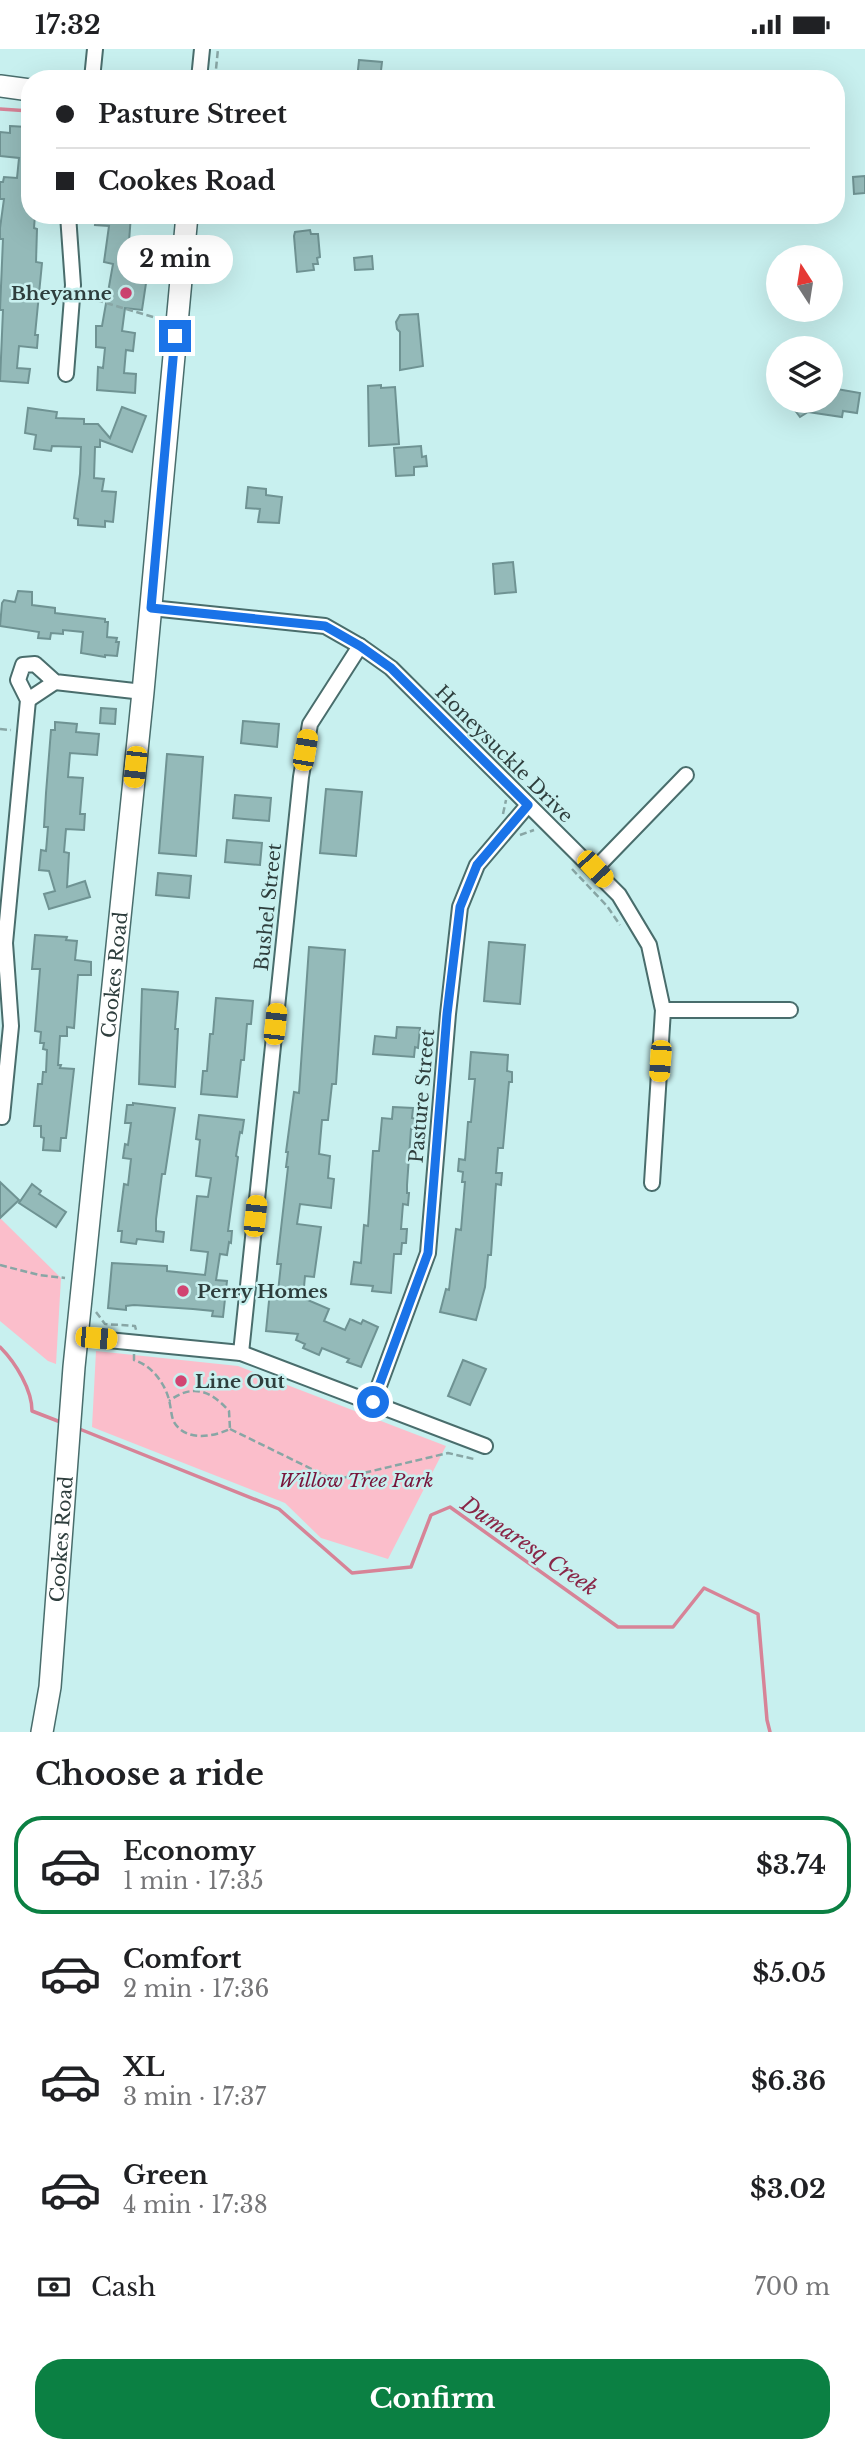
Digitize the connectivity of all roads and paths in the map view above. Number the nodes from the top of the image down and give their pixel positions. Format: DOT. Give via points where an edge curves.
graph roads {
  1 [pos="94,49"];
  2 [pos="202,49"];
  3 [pos="218,49"];
  4 [pos="93,70"];
  5 [pos="200,70"];
  6 [pos="216,70"];
  7 [pos="0,86"];
  8 [pos="21,89"];
  9 [pos="69,224"];
  10 [pos="186,224"];
  11 [pos="79,296"];
  12 [pos="160,319"];
  13 [pos="66,375"];
  14 [pos="151,608"];
  15 [pos="360,646"];
  16 [pos="55,682"];
  17 [pos="143,692"];
  18 [pos="28,700"];
  19 [pos="0,729"];
  20 [pos="18,731"];
  21 [pos="686,775"];
  22 [pos="528,805"];
  23 [pos="535,830"];
  24 [pos="521,835"];
  25 [pos="571,868"];
  26 [pos="595,869"];
  27 [pos="621,927"];
  28 [pos="663,1010"];
  29 [pos="790,1010"];
  30 [pos="2,1117"];
  31 [pos="652,1183"];
  32 [pos="0,1265"];
  33 [pos="73,1279"];
  34 [pos="105,1324"];
  35 [pos="136,1332"];
  36 [pos="77,1337"];
  37 [pos="135,1353"];
  38 [pos="241,1353"];
  39 [pos="169,1401"];
  40 [pos="373,1402"];
  41 [pos="230,1429"];
  42 [pos="485,1446"];
  43 [pos="474,1459"];
  44 [pos="42,1732"];
  1 -- 4 [label="street"];
  2 -- 5 [label="street"];
  3 -- 6 [label="path"];
  7 -- 8 [label="street"];
  9 -- 13 [label="street" via="73,285"];
  10 -- 14 [label="street, Cookes Road"];
  11 -- 12 [label="path"];
  14 -- 15 [label="street, Honeysuckle Drive" via="325,626"];
  14 -- 17 [label="street, Cookes Road"];
  15 -- 22 [label="street, Honeysuckle Drive" via="391,668"];
  15 -- 38 [label="street, Bushel Street" via="310,724 305,750"];
  16 -- 17 [label="street"];
  16 -- 18 [label="street"];
  16 -- 18 [label="street" via="35,664 23,665 18,680"];
  17 -- 36 [label="street, Cookes Road"];
  18 -- 30 [label="street" via="5,943 11,1025"];
  19 -- 20 [label="path"];
  21 -- 26 [label="street"];
  22 -- 26 [label="street, Honeysuckle Drive"];
  22 -- 40 [label="street, Pasture Street" via="477,865 460,907 428,1253"];
  23 -- 24 [label="path"];
  25 -- 27 [label="path"];
  26 -- 28 [label="street, Honeysuckle Drive" via="619,895 649,945"];
  28 -- 29 [label="street"];
  28 -- 31 [label="street, Honeysuckle Drive"];
  32 -- 33 [label="path"];
  34 -- 35 [label="path" via="135,1326"];
  36 -- 38 [label="street"];
  36 -- 44 [label="street, Cookes Road" via="50,1687"];
  37 -- 39 [label="path" via="134,1360 153,1371"];
  38 -- 40 [label="street"];
  39 -- 41 [label="path" via="175,1423 185,1432 204,1437"];
  39 -- 41 [label="path" via="193,1389 212,1396 229,1411"];
  40 -- 42 [label="street"];
  41 -- 43 [label="path" via="334,1480 448,1453"];
}
